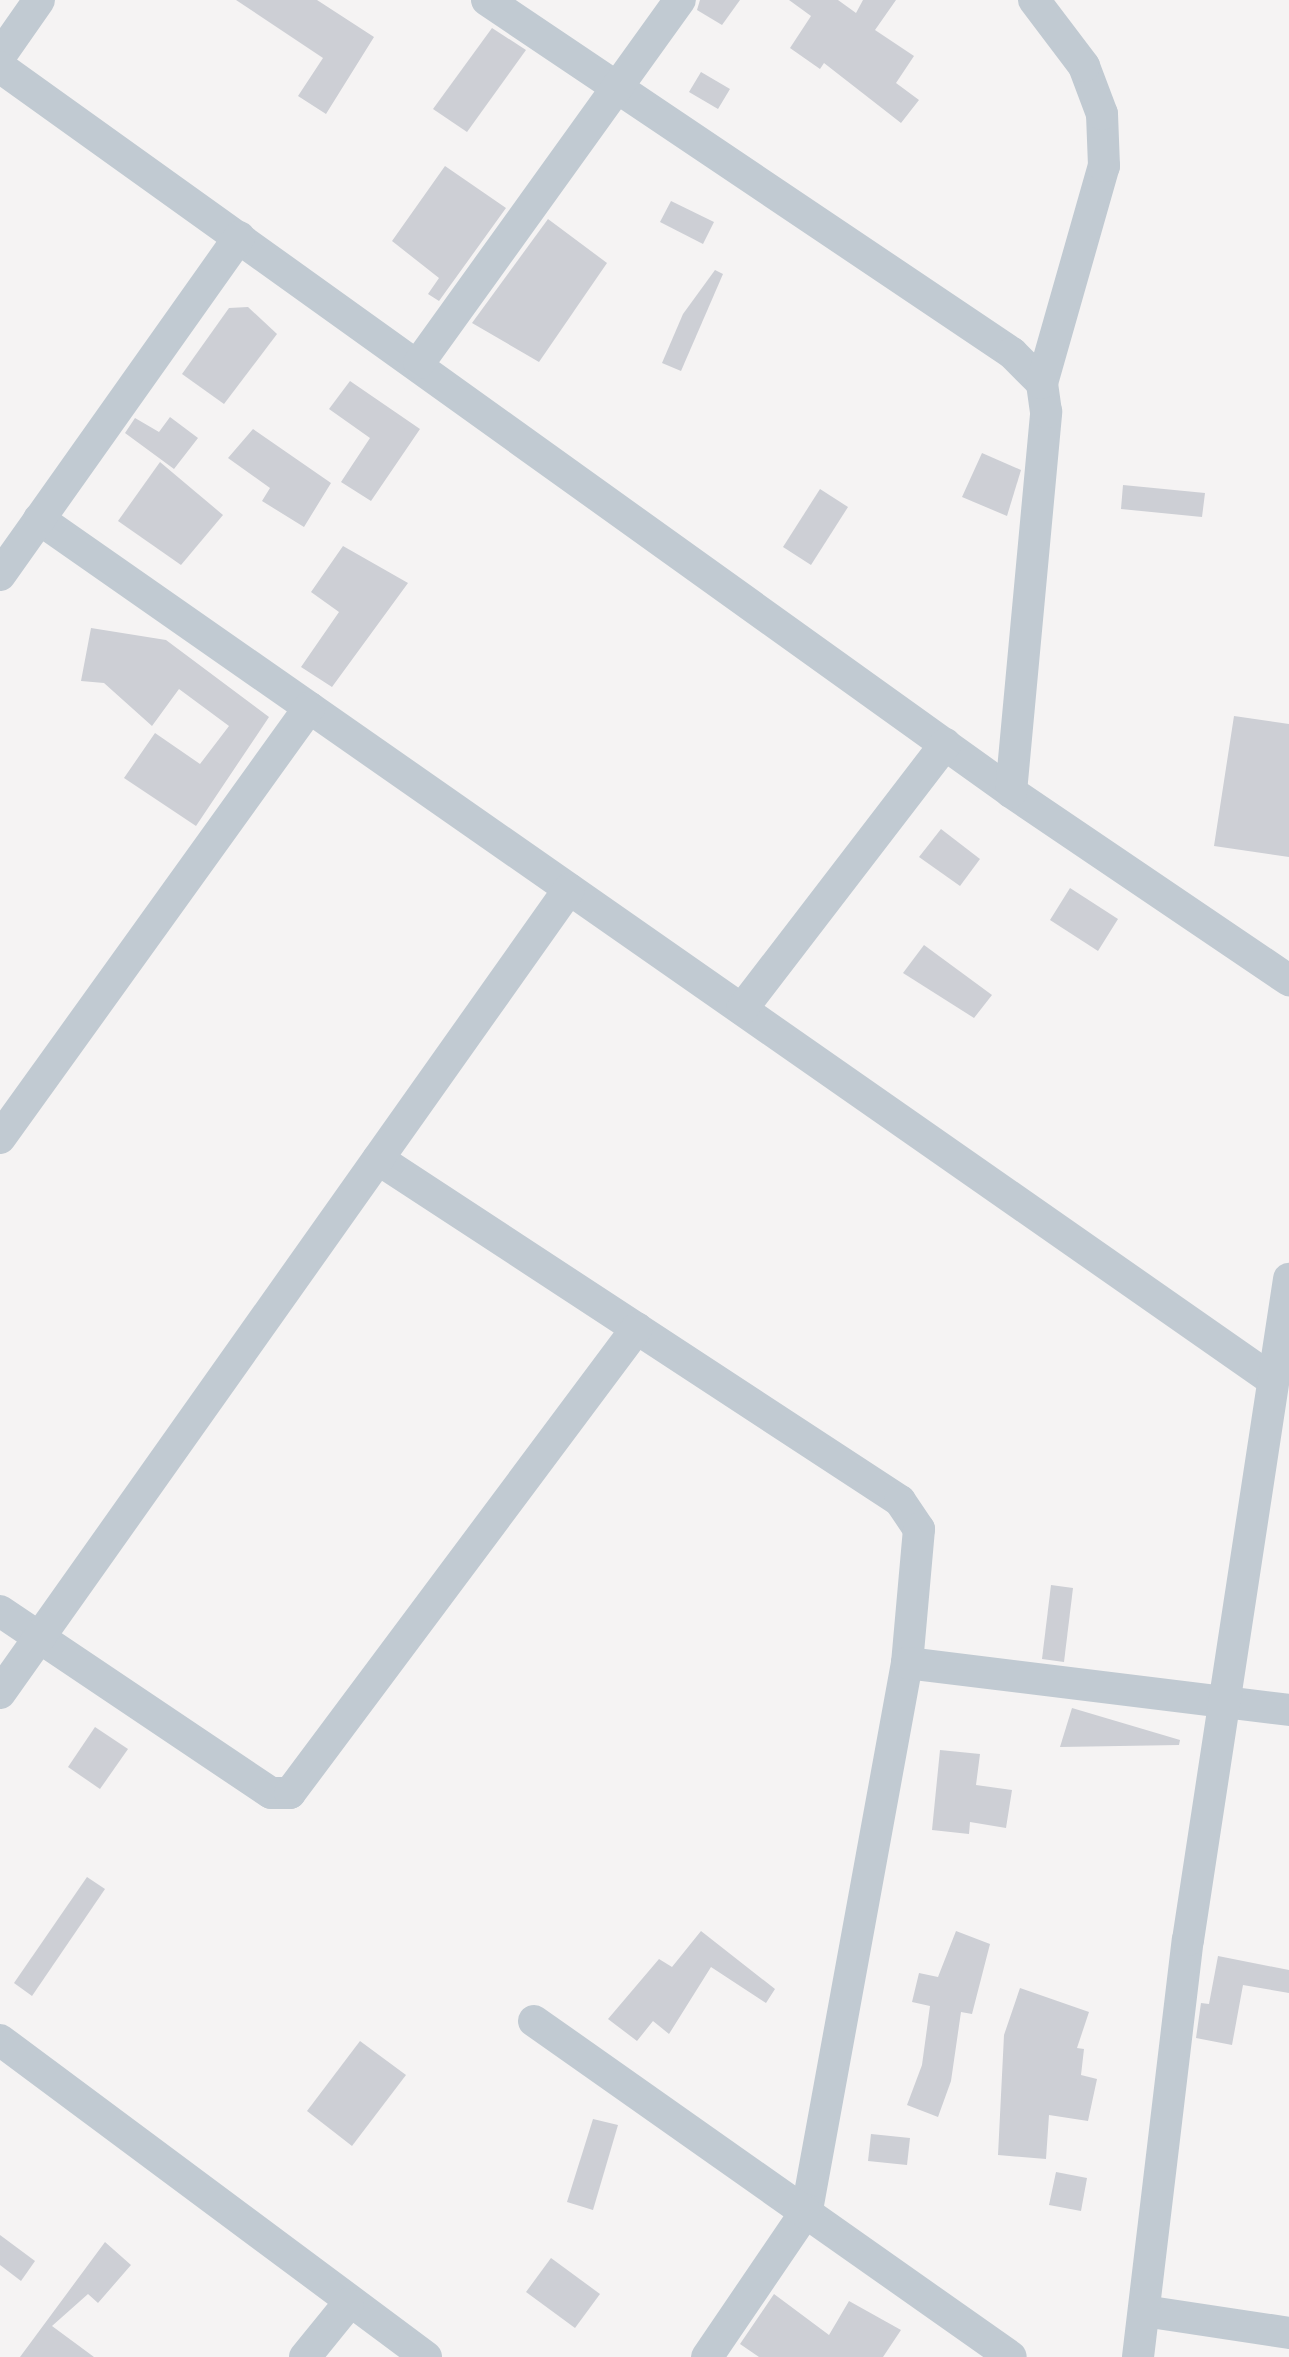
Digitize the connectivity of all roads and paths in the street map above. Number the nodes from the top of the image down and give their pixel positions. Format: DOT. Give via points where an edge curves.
graph roads {
  1 [pos="39,0"];
  2 [pos="487,0"];
  3 [pos="680,0"];
  4 [pos="1034,0"];
  5 [pos="0,56"];
  6 [pos="0,67"];
  7 [pos="615,91"];
  8 [pos="239,238"];
  9 [pos="419,363"];
  10 [pos="1042,382"];
  11 [pos="39,520"];
  12 [pos="0,575"];
  13 [pos="309,708"];
  14 [pos="945,744"];
  15 [pos="1011,792"];
  16 [pos="568,889"];
  17 [pos="1289,980"];
  18 [pos="742,1009"];
  19 [pos="0,1138"];
  20 [pos="378,1158"];
  21 [pos="1289,1279"];
  22 [pos="637,1328"];
  23 [pos="1270,1378"];
  24 [pos="0,1610"];
  25 [pos="37,1636"];
  26 [pos="907,1663"];
  27 [pos="0,1694"];
  28 [pos="1222,1704"];
  29 [pos="1289,1710"];
  30 [pos="534,2021"];
  31 [pos="0,2040"];
  32 [pos="807,2210"];
  33 [pos="348,2304"];
  34 [pos="1144,2311"];
  35 [pos="1289,2332"];
  36 [pos="305,2357"];
  37 [pos="426,2357"];
  38 [pos="707,2357"];
  39 [pos="1011,2357"];
  40 [pos="1138,2357"];
  1 -- 5 [label="street"];
  2 -- 7 [label="street"];
  3 -- 7 [label="street"];
  4 -- 10 [label="street" via="1084,66 1102,114 1104,166"];
  6 -- 8 [label="street"];
  7 -- 9 [label="street"];
  7 -- 10 [label="street" via="1012,353"];
  8 -- 9 [label="street"];
  8 -- 11 [label="street"];
  9 -- 14 [label="street"];
  10 -- 15 [label="street" via="1046,412"];
  11 -- 12 [label="street"];
  11 -- 13 [label="street"];
  13 -- 16 [label="street"];
  13 -- 19 [label="street"];
  14 -- 15 [label="street"];
  14 -- 18 [label="street"];
  15 -- 17 [label="street"];
  16 -- 18 [label="street"];
  16 -- 20 [label="street"];
  18 -- 23 [label="street"];
  20 -- 22 [label="street"];
  20 -- 25 [label="street"];
  21 -- 23 [label="street"];
  22 -- 25 [label="street" via="290,1793 271,1793"];
  22 -- 26 [label="street" via="911,1513 921,1542"];
  23 -- 28 [label="street"];
  24 -- 25 [label="street"];
  25 -- 27 [label="street"];
  26 -- 28 [label="street"];
  26 -- 32 [label="street"];
  28 -- 29 [label="street"];
  28 -- 34 [label="street"];
  30 -- 32 [label="street"];
  31 -- 33 [label="street"];
  32 -- 38 [label="street"];
  32 -- 39 [label="street"];
  33 -- 36 [label="street"];
  33 -- 37 [label="street"];
  34 -- 35 [label="street"];
  34 -- 40 [label="street"];
}
